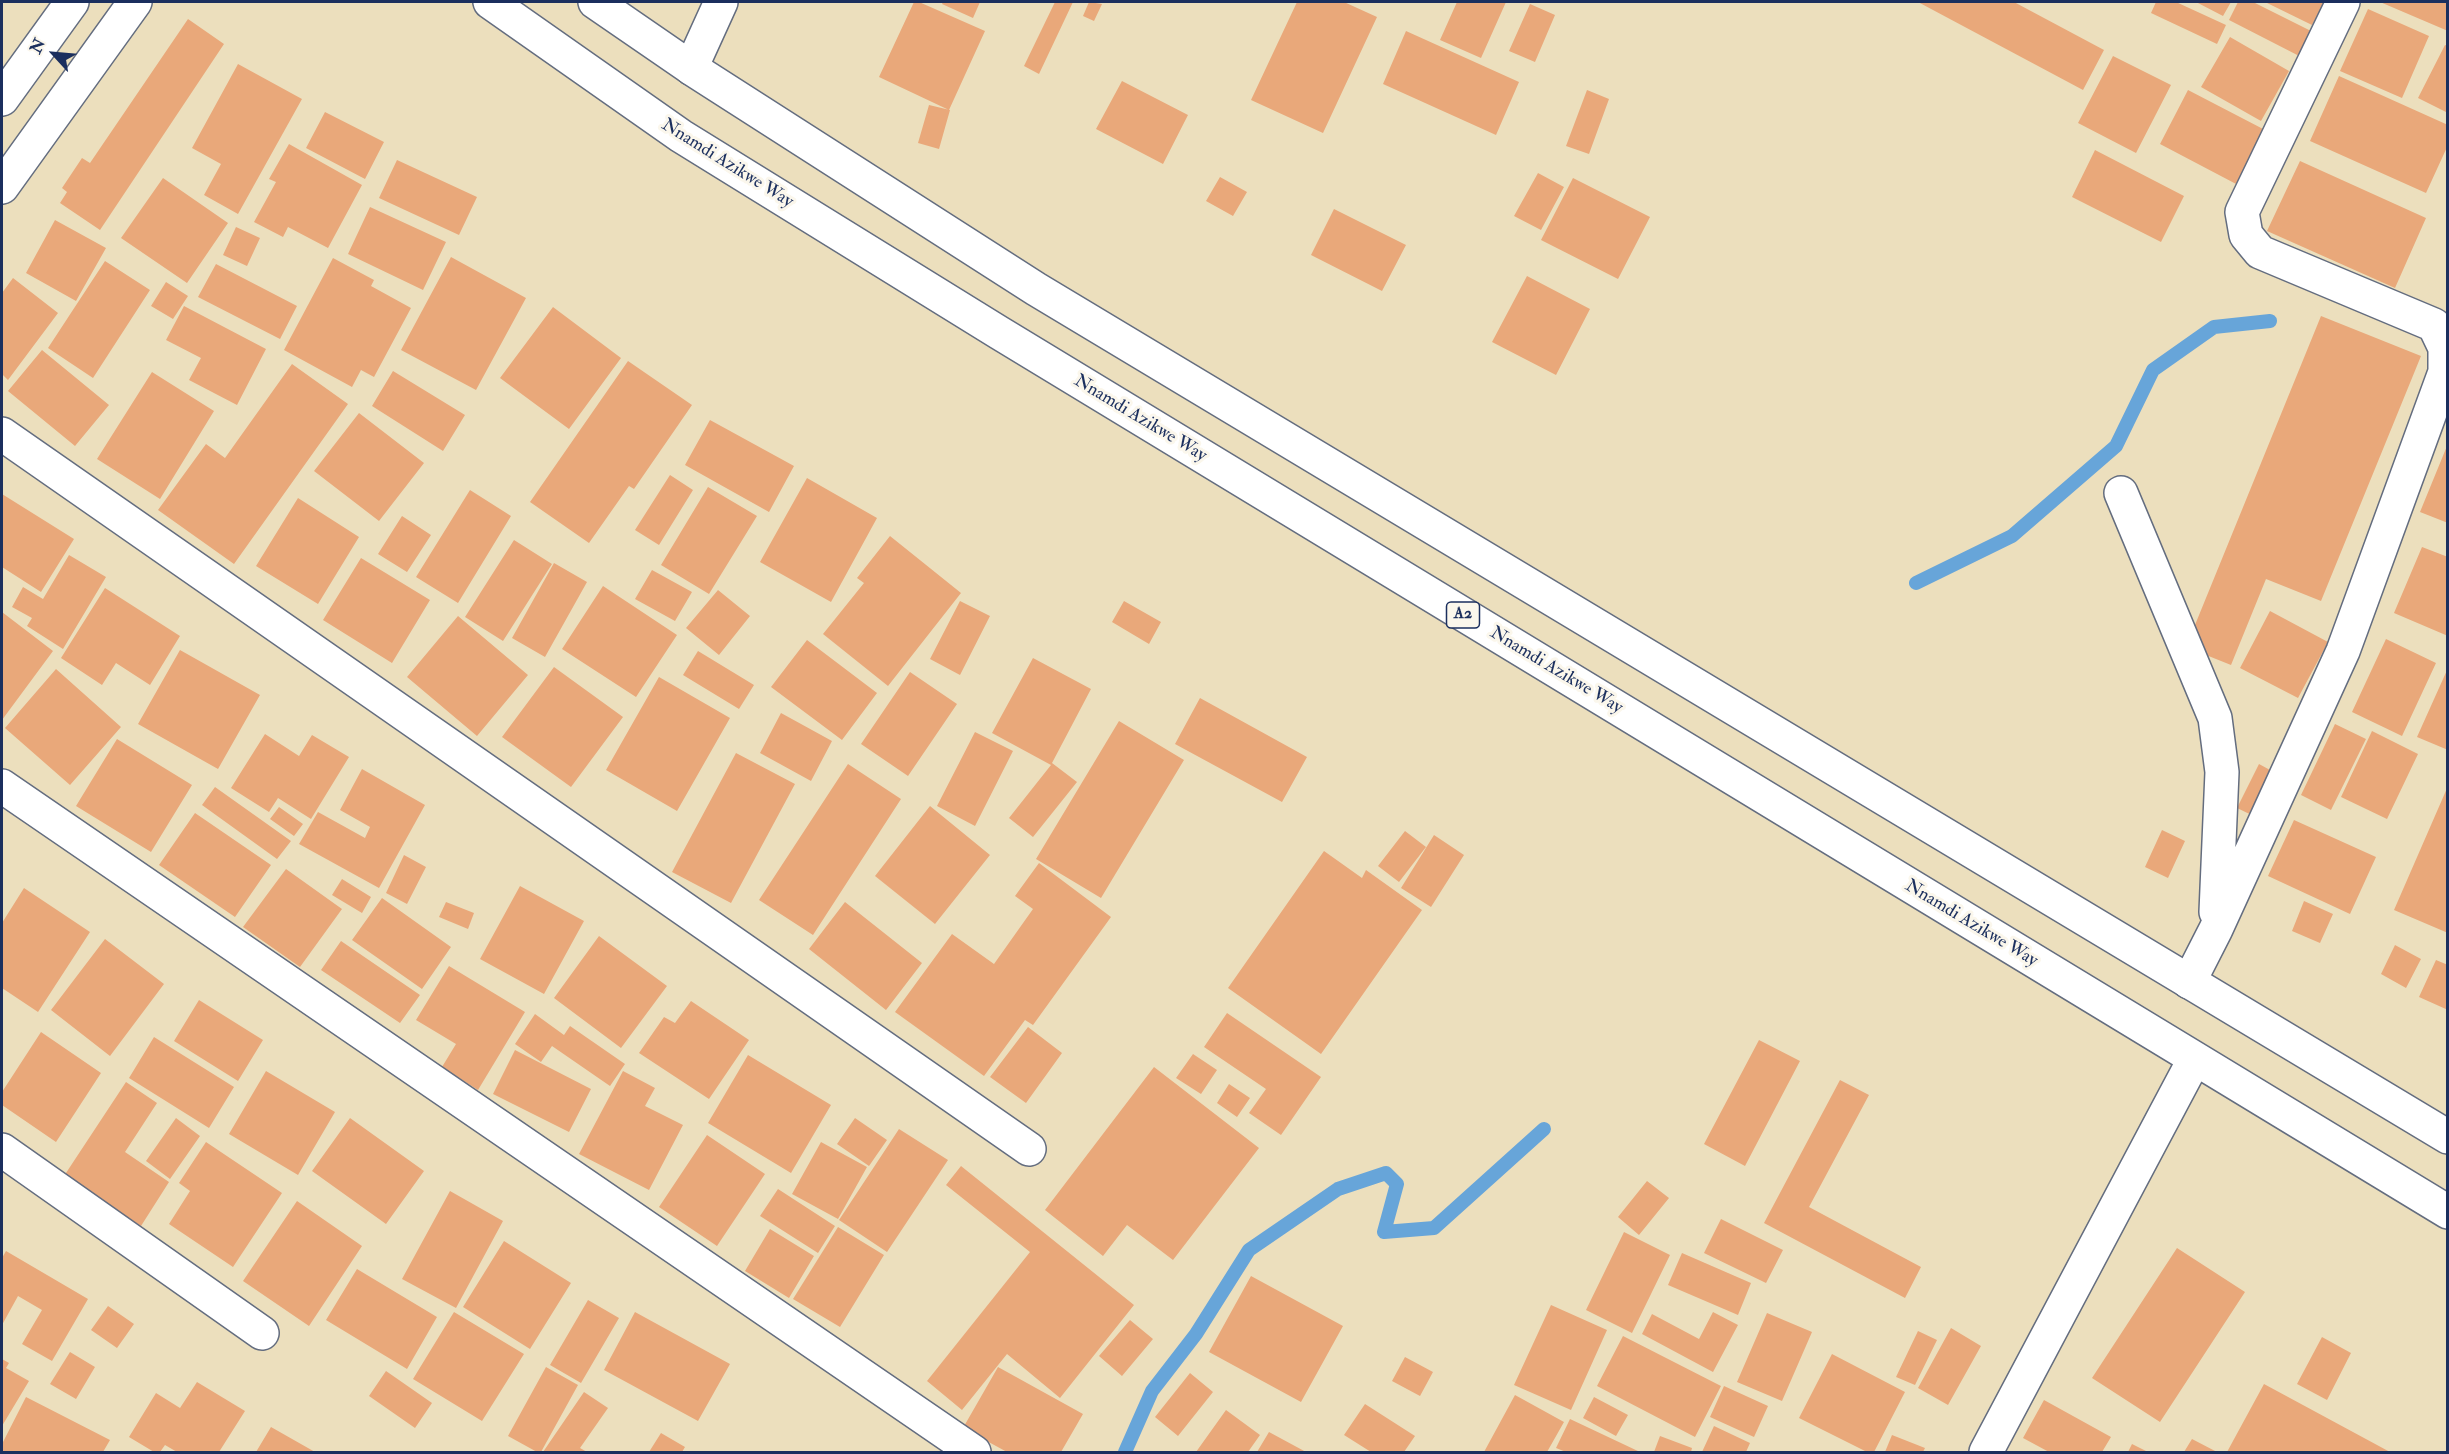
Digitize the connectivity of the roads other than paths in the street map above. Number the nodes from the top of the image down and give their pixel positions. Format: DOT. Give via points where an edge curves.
graph roads {
  1 [pos="72,2"];
  2 [pos="135,2"];
  3 [pos="490,2"];
  4 [pos="595,2"];
  5 [pos="721,2"];
  6 [pos="2343,2"];
  7 [pos="691,68"];
  8 [pos="2,99"];
  9 [pos="2,187"];
  10 [pos="2,434"];
  11 [pos="2121,492"];
  12 [pos="2,786"];
  13 [pos="2216,929"];
  14 [pos="2189,982"];
  15 [pos="2194,1060"];
  16 [pos="2448,1137"];
  17 [pos="1029,1149"];
  18 [pos="2,1150"];
  19 [pos="2448,1212"];
  20 [pos="262,1333"];
  21 [pos="974,1452"];
  22 [pos="1986,1452"];
  1 -- 8 [label="main road"];
  2 -- 9 [label="main road"];
  3 -- 15 [label="main road, Nnamdi Azikwe Way / A2" via="681,136"];
  4 -- 7 [label="main road"];
  5 -- 7 [label="main road"];
  6 -- 13 [label="main road" via="2242,212 2246,235 2260,252 2434,325 2445,348 2445,372 2343,651"];
  7 -- 14 [label="main road" via="1036,289"];
  10 -- 17 [label="main road"];
  11 -- 13 [label="main road" via="2215,718 2222,772"];
  12 -- 21 [label="main road"];
  13 -- 14 [label="main road"];
  14 -- 16 [label="main road"];
  15 -- 19 [label="main road, Nnamdi Azikwe Way / A2"];
  15 -- 22 [label="main road"];
  18 -- 20 [label="main road"];
}
